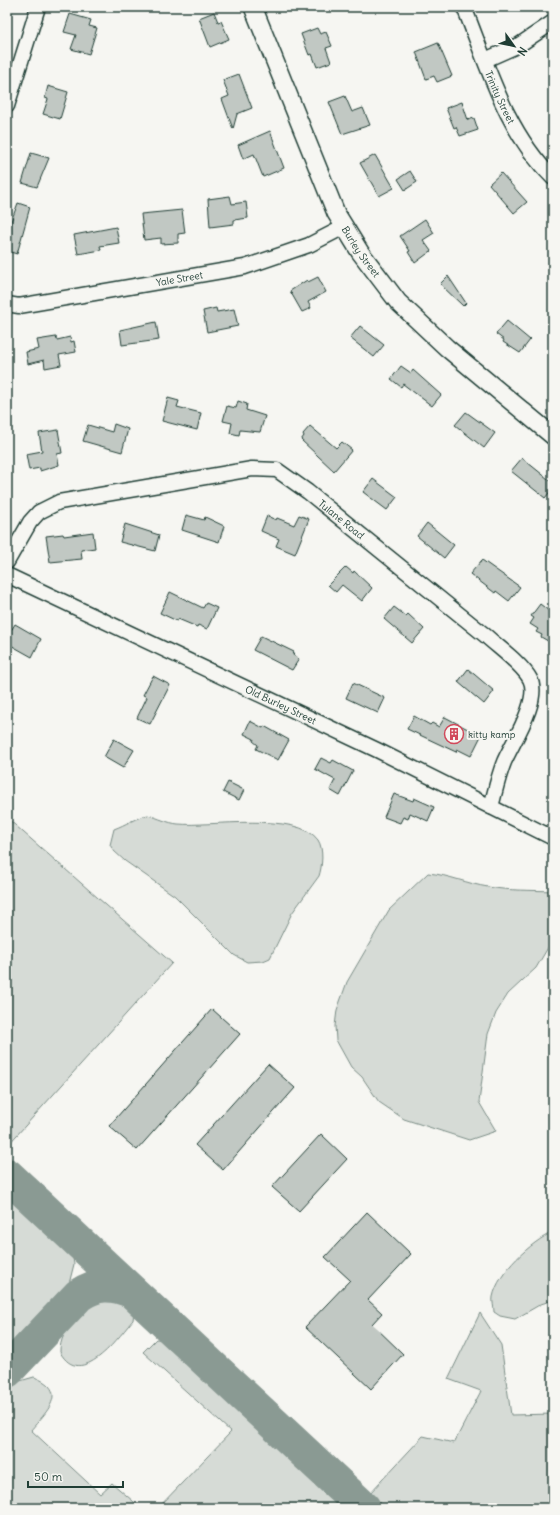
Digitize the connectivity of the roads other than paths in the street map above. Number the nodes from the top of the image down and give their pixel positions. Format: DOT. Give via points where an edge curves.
graph roads {
  1 [pos="38,7"];
  2 [pos="253,7"];
  3 [pos="464,7"];
  4 [pos="553,22"];
  5 [pos="485,60"];
  6 [pos="7,106"];
  7 [pos="553,178"];
  8 [pos="344,227"];
  9 [pos="7,304"];
  10 [pos="553,436"];
  11 [pos="7,562"];
  12 [pos="7,575"];
  13 [pos="491,807"];
  14 [pos="553,838"];
  1 -- 6 [label="street"];
  2 -- 8 [label="main road, Burley Street" via="319,175"];
  3 -- 5 [label="street, Trinity Street"];
  4 -- 5 [label="street" via="519,45"];
  5 -- 7 [label="street, Trinity Street" via="508,116 525,145"];
  8 -- 9 [label="street, Yale Street" via="309,245 245,267 19,306"];
  8 -- 10 [label="main road, Burley Street" via="398,302 447,348"];
  11 -- 13 [label="street, Tulane Road" via="30,522 39,512 59,502 252,469 278,470 486,636 531,680 533,693 530,709 503,764"];
  12 -- 13 [label="street, Old Burley Street" via="377,750"];
  13 -- 14 [label="street, Old Burley Street"];
}
